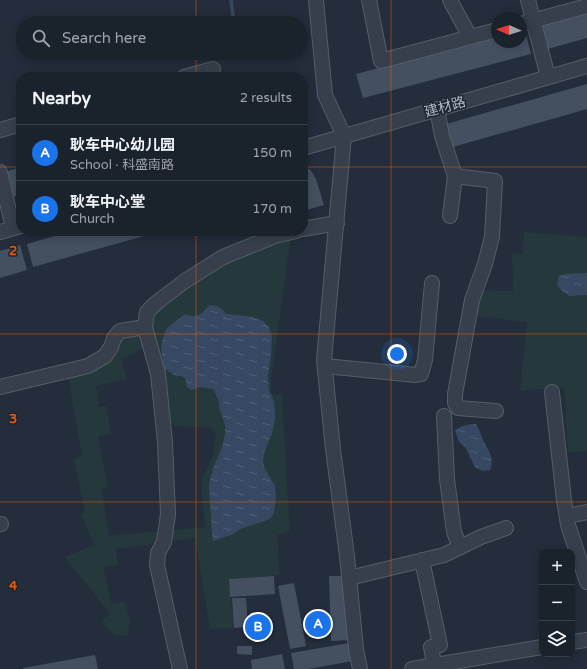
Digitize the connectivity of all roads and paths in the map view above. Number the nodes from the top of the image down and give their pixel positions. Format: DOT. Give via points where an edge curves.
graph roads {
  1 [pos="316,0"];
  2 [pos="369,0"];
  3 [pos="450,0"];
  4 [pos="528,0"];
  5 [pos="587,6"];
  6 [pos="527,22"];
  7 [pos="491,32"];
  8 [pos="470,37"];
  9 [pos="587,66"];
  10 [pos="213,69"];
  11 [pos="202,72"];
  12 [pos="548,77"];
  13 [pos="437,109"];
  14 [pos="16,125"];
  15 [pos="0,130"];
  16 [pos="344,136"];
  17 [pos="308,147"];
  18 [pos="0,172"];
  19 [pos="455,176"];
  20 [pos="450,216"];
  21 [pos="336,223"];
  22 [pos="308,228"];
  23 [pos="11,229"];
  24 [pos="275,236"];
  25 [pos="432,283"];
  26 [pos="145,327"];
  27 [pos="325,366"];
  28 [pos="0,387"];
  29 [pos="552,392"];
  30 [pos="496,411"];
  31 [pos="444,416"];
  32 [pos="587,512"];
  33 [pos="567,516"];
  34 [pos="506,528"];
  35 [pos="460,547"];
  36 [pos="422,560"];
  37 [pos="349,578"];
  38 [pos="587,582"];
  39 [pos="587,640"];
  40 [pos="575,642"];
  41 [pos="539,648"];
  42 [pos="435,667"];
  43 [pos="180,669"];
  44 [pos="360,669"];
  45 [pos="412,669"];
  1 -- 16 [label="street" via="325,95"];
  2 -- 8 [label="street" via="381,61"];
  3 -- 8 [label="street"];
  4 -- 6 [label="street"];
  5 -- 6 [label="street"];
  6 -- 12 [label="street"];
  7 -- 8 [label="street"];
  9 -- 12 [label="street, 建材路"];
  10 -- 11 [label="street"];
  12 -- 13 [label="street, 建材路"];
  13 -- 16 [label="street, 建材路"];
  13 -- 19 [label="street" via="442,136"];
  14 -- 15 [label="street"];
  16 -- 17 [label="street, 建材路"];
  16 -- 21 [label="street"];
  18 -- 23 [label="street"];
  19 -- 20 [label="street"];
  19 -- 30 [label="street" via="495,181 492,237 472,300 455,403 458,408"];
  21 -- 22 [label="street"];
  21 -- 27 [label="street"];
  24 -- 26 [label="street" via="223,257 185,281 147,312"];
  25 -- 27 [label="street" via="425,360 421,374 416,376"];
  26 -- 28 [label="street" via="120,331 105,356 88,366"];
  26 -- 43 [label="street" via="158,374 165,442 168,514 157,565"];
  27 -- 37 [label="street"];
  29 -- 33 [label="street"];
  31 -- 35 [label="street" via="447,479 454,532"];
  32 -- 33 [label="street"];
  33 -- 38 [label="street"];
  34 -- 35 [label="street"];
  35 -- 36 [label="street" via="444,555"];
  36 -- 37 [label="street"];
  36 -- 42 [label="street" via="440,645 431,647"];
  37 -- 44 [label="street"];
  39 -- 40 [label="street"];
  41 -- 42 [label="street"];
  42 -- 45 [label="street"];
}
